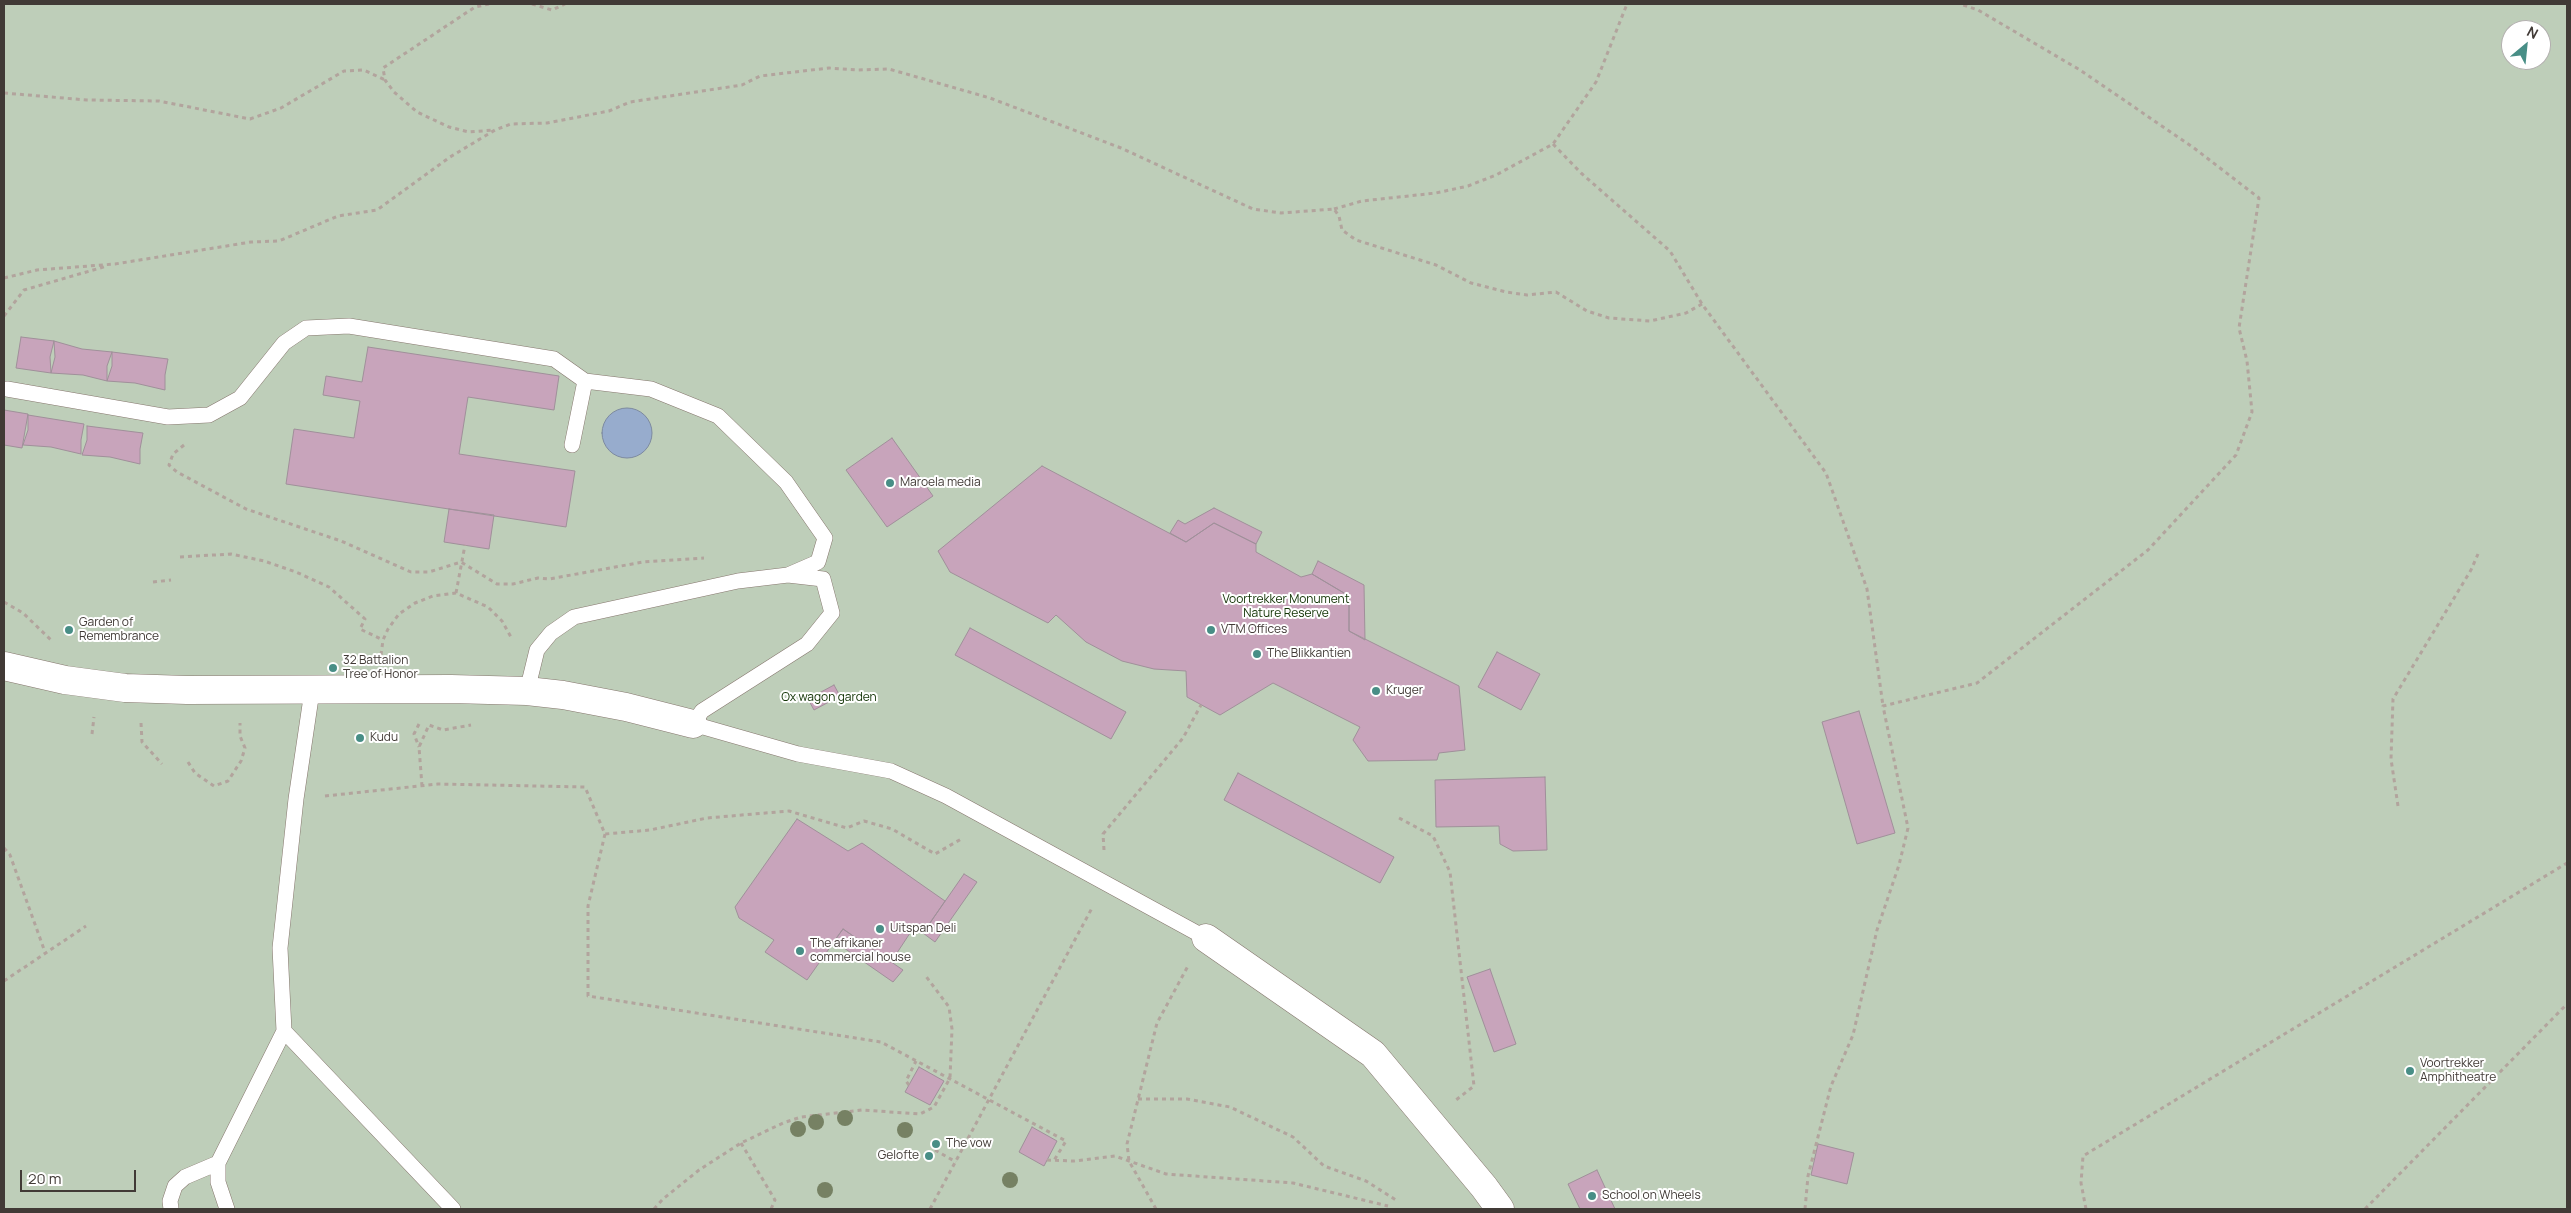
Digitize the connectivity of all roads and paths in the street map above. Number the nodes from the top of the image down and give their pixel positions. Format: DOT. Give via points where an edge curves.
graph roads {
  1 [pos="489,4"];
  2 [pos="532,4"];
  3 [pos="566,4"];
  4 [pos="1627,4"];
  5 [pos="1960,4"];
  6 [pos="385,80"];
  7 [pos="4,93"];
  8 [pos="495,130"];
  9 [pos="1553,144"];
  10 [pos="1334,209"];
  11 [pos="115,264"];
  12 [pos="4,278"];
  13 [pos="1702,304"];
  14 [pos="4,316"];
  15 [pos="585,381"];
  16 [pos="7,389"];
  17 [pos="187,438"];
  18 [pos="572,445"];
  19 [pos="465,545"];
  20 [pos="2478,554"];
  21 [pos="180,557"];
  22 [pos="708,559"];
  23 [pos="461,562"];
  24 [pos="788,575"];
  25 [pos="171,580"];
  26 [pos="154,582"];
  27 [pos="456,592"];
  28 [pos="4,602"];
  29 [pos="383,640"];
  30 [pos="58,646"];
  31 [pos="514,648"];
  32 [pos="381,658"];
  33 [pos="4,666"];
  34 [pos="65,680"];
  35 [pos="4,681"];
  36 [pos="312,691"];
  37 [pos="527,691"];
  38 [pos="1201,705"];
  39 [pos="1884,706"];
  40 [pos="141,719"];
  41 [pos="414,720"];
  42 [pos="481,721"];
  43 [pos="93,722"];
  44 [pos="693,724"];
  45 [pos="92,734"];
  46 [pos="240,736"];
  47 [pos="420,747"];
  48 [pos="188,762"];
  49 [pos="162,764"];
  50 [pos="422,786"];
  51 [pos="296,799"];
  52 [pos="2398,806"];
  53 [pos="1399,818"];
  54 [pos="992,821"];
  55 [pos="605,834"];
  56 [pos="4,848"];
  57 [pos="2567,863"];
  58 [pos="1106,883"];
  59 [pos="86,926"];
  60 [pos="1206,938"];
  61 [pos="45,952"];
  62 [pos="925,975"];
  63 [pos="4,981"];
  64 [pos="1177,983"];
  65 [pos="2567,1004"];
  66 [pos="284,1031"];
  67 [pos="916,1061"];
  68 [pos="950,1078"];
  69 [pos="909,1085"];
  70 [pos="988,1099"];
  71 [pos="1138,1099"];
  72 [pos="1429,1121"];
  73 [pos="741,1143"];
  74 [pos="934,1150"];
  75 [pos="1046,1160"];
  76 [pos="1129,1161"];
  77 [pos="956,1162"];
  78 [pos="1053,1162"];
  79 [pos="218,1163"];
  80 [pos="1396,1200"];
  81 [pos="1388,1206"];
  82 [pos="171,1209"];
  83 [pos="227,1209"];
  84 [pos="453,1209"];
  85 [pos="654,1209"];
  86 [pos="771,1209"];
  87 [pos="930,1209"];
  88 [pos="1156,1209"];
  89 [pos="1500,1209"];
  90 [pos="1805,1209"];
  91 [pos="2086,1209"];
  92 [pos="2364,1209"];
  1 -- 6 [label="path" via="475,7 395,58 383,68"];
  2 -- 3 [label="path" via="552,10"];
  4 -- 9 [label="path" via="1596,82"];
  5 -- 39 [label="path" via="1978,10 2080,70 2194,148 2259,198 2239,328 2247,361 2252,412 2236,455 2148,550 1977,683"];
  6 -- 7 [label="path" via="364,70 344,71 280,108 250,119 159,101 87,100"];
  6 -- 8 [label="path" via="417,112 449,127 469,132"];
  8 -- 10 [label="path" via="511,124 564,120 610,111 630,102 742,85 760,76 829,68 890,69 940,82 1039,116 1121,148 1253,209 1280,213"];
  8 -- 11 [label="path" via="442,162 377,210 338,216 279,241 250,242"];
  9 -- 10 [label="path" via="1468,186 1362,201"];
  9 -- 13 [label="path" via="1580,174 1670,251"];
  10 -- 13 [label="path" via="1342,230 1356,240 1436,265 1471,283 1527,295 1556,292 1587,311 1609,318 1650,321 1671,318"];
  11 -- 12 [label="path" via="36,270"];
  11 -- 14 [label="path" via="24,290"];
  13 -- 39 [label="path" via="1826,473 1867,589"];
  15 -- 16 [label="lane" via="554,359 349,326 329,326 306,328 284,343 240,398 209,415 168,417"];
  15 -- 18 [label="lane"];
  15 -- 24 [label="lane" via="651,389 718,416 786,482 825,538 818,562"];
  17 -- 23 [label="path" via="186,443 173,454 169,465 246,509 341,541 411,572 429,572"];
  19 -- 23 [label="path"];
  20 -- 52 [label="path" via="2393,699 2391,759"];
  21 -- 29 [label="path" via="231,554 296,572 329,588 365,619 360,629"];
  22 -- 23 [label="path" via="643,562 513,584 497,584"];
  23 -- 27 [label="path"];
  24 -- 37 [label="lane" via="738,581 574,617 551,633 537,650"];
  24 -- 44 [label="lane" via="823,579 832,613 807,644 702,711"];
  25 -- 26 [label="path"];
  27 -- 29 [label="path" via="415,603 399,614"];
  27 -- 31 [label="path" via="488,608 502,621"];
  28 -- 30 [label="path" via="24,613"];
  29 -- 32 [label="path"];
  33 -- 34 [label="street"];
  34 -- 35 [label="street"];
  34 -- 36 [label="street" via="126,688"];
  36 -- 37 [label="street"];
  36 -- 51 [label="lane"];
  37 -- 44 [label="street" via="626,707"];
  38 -- 58 [label="path" via="1183,738 1103,834"];
  39 -- 90 [label="path" via="1908,828 1877,930 1853,1036 1831,1086 1808,1176"];
  40 -- 49 [label="path" via="142,742"];
  41 -- 47 [label="path" via="420,722 414,734"];
  42 -- 47 [label="path" via="443,730 429,725"];
  43 -- 45 [label="path"];
  44 -- 54 [label="lane" via="798,754 891,771"];
  46 -- 48 [label="path" via="245,748 228,781 214,786 196,773"];
  47 -- 50 [label="path"];
  50 -- 51 [label="path"];
  50 -- 55 [label="path" via="585,787"];
  51 -- 66 [label="lane" via="280,948"];
  53 -- 72 [label="path" via="1433,836 1450,872 1470,1035 1474,1086"];
  54 -- 55 [label="path" via="935,854 892,829 864,821 848,828 789,811 706,818 650,830"];
  54 -- 58 [label="lane"];
  55 -- 67 [label="path" via="588,906 588,996 881,1042"];
  56 -- 61 [label="path" via="10,854"];
  57 -- 91 [label="path" via="2084,1156 2081,1183"];
  58 -- 60 [label="lane"];
  58 -- 70 [label="path"];
  59 -- 61 [label="path"];
  60 -- 72 [label="street" via="1373,1054"];
  61 -- 63 [label="path"];
  62 -- 68 [label="path" via="949,1007 952,1029"];
  64 -- 71 [label="path" via="1157,1023"];
  65 -- 92 [label="path"];
  66 -- 79 [label="lane"];
  66 -- 84 [label="lane"];
  67 -- 68 [label="path"];
  67 -- 69 [label="path" via="906,1081"];
  68 -- 70 [label="path"];
  68 -- 73 [label="path" via="934,1107 920,1114 862,1110 801,1117"];
  70 -- 77 [label="path"];
  70 -- 78 [label="path" via="1066,1141"];
  71 -- 76 [label="path" via="1127,1144"];
  71 -- 80 [label="path" via="1187,1099 1230,1108 1293,1138 1324,1166 1366,1181"];
  72 -- 89 [label="street"];
  73 -- 85 [label="path" via="699,1170"];
  73 -- 86 [label="path" via="775,1200"];
  74 -- 77 [label="path"];
  75 -- 78 [label="path"];
  76 -- 78 [label="path" via="1115,1156"];
  76 -- 81 [label="path" via="1166,1174 1293,1183"];
  76 -- 88 [label="path"];
  77 -- 87 [label="path"];
  79 -- 82 [label="lane" via="185,1177 175,1186"];
  79 -- 83 [label="lane" via="218,1182"];
}
